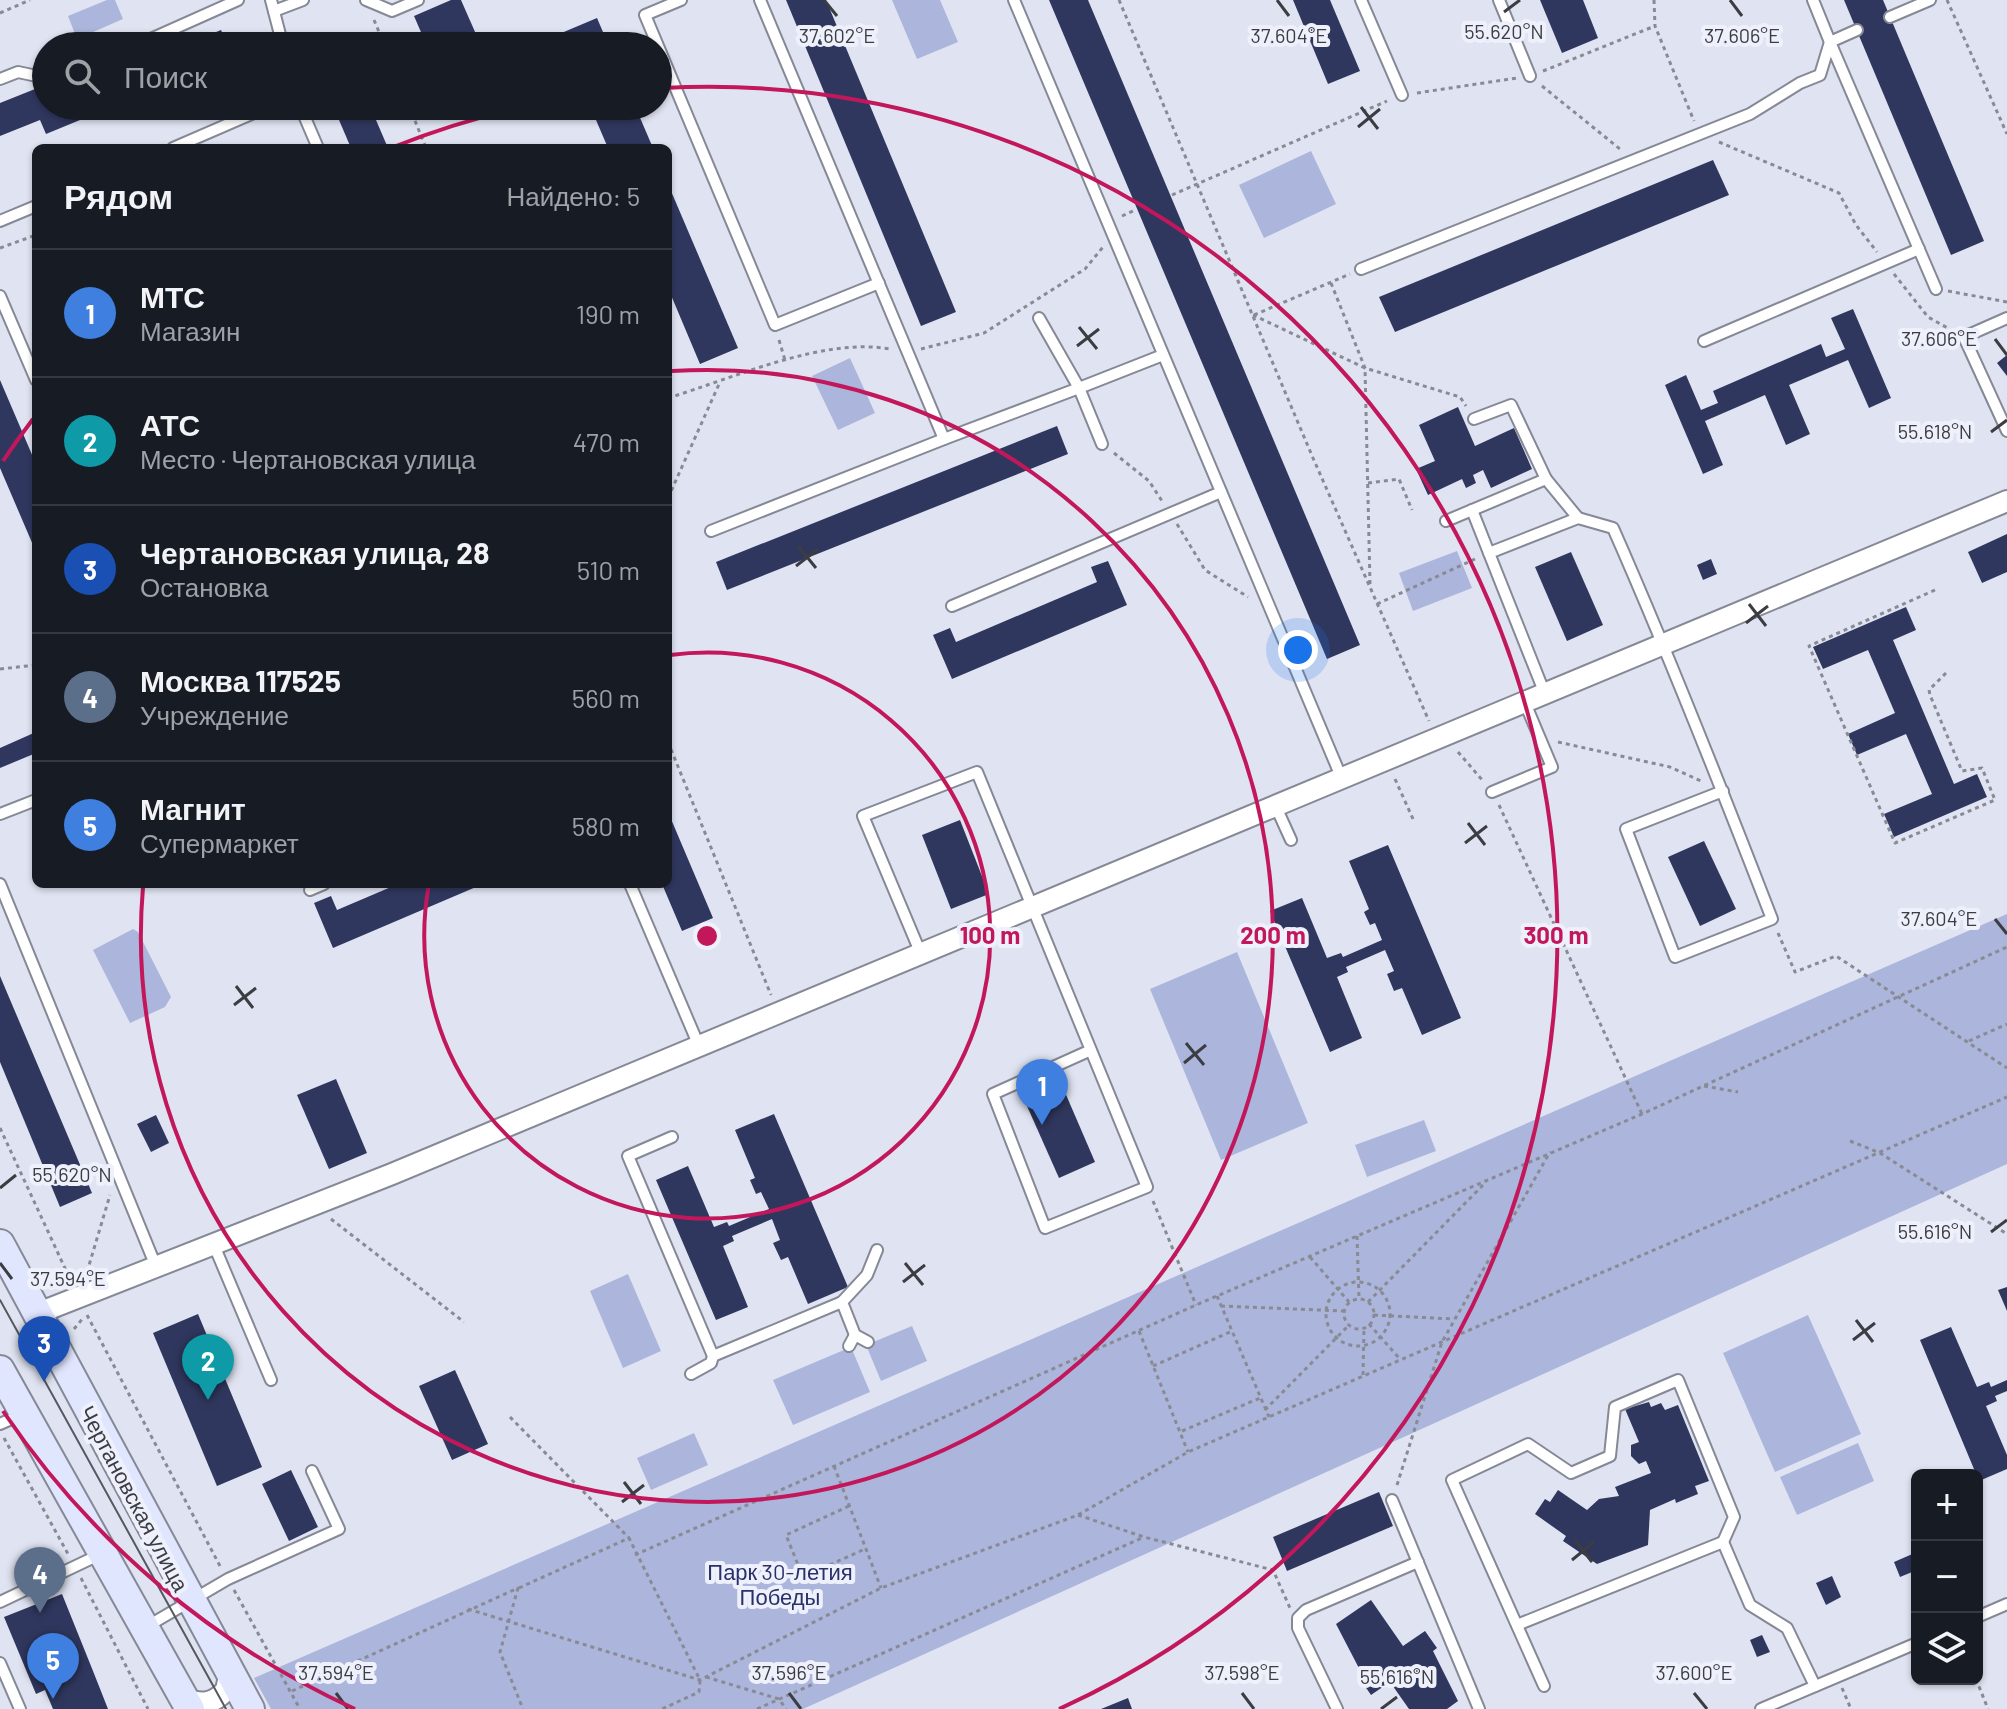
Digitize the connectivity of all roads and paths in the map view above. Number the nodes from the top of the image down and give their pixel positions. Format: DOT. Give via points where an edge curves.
graph roads {
  1 [pos="30,0"];
  2 [pos="238,0"];
  3 [pos="303,0"];
  4 [pos="418,0"];
  5 [pos="681,0"];
  6 [pos="760,0"];
  7 [pos="1014,0"];
  8 [pos="1119,0"];
  9 [pos="1361,0"];
  10 [pos="1499,0"];
  11 [pos="1654,0"];
  12 [pos="1813,0"];
  13 [pos="1930,0"];
  14 [pos="1947,0"];
  15 [pos="366,1"];
  16 [pos="272,5"];
  17 [pos="0,13"];
  18 [pos="1890,17"];
  19 [pos="1655,26"];
  20 [pos="1857,30"];
  21 [pos="166,32"];
  22 [pos="279,32"];
  23 [pos="379,32"];
  24 [pos="652,32"];
  25 [pos="1830,42"];
  26 [pos="32,75"];
  27 [pos="1530,76"];
  28 [pos="0,79"];
  29 [pos="672,79"];
  30 [pos="1402,95"];
  31 [pos="238,120"];
  32 [pos="306,120"];
  33 [pos="415,120"];
  34 [pos="1700,134"];
  35 [pos="2007,134"];
  36 [pos="182,144"];
  37 [pos="316,144"];
  38 [pos="424,144"];
  39 [pos="1634,160"];
  40 [pos="1198,184"];
  41 [pos="1172,195"];
  42 [pos="32,208"];
  43 [pos="0,221"];
  44 [pos="1112,235"];
  45 [pos="32,236"];
  46 [pos="0,248"];
  47 [pos="1919,249"];
  48 [pos="1886,263"];
  49 [pos="1361,269"];
  50 [pos="879,283"];
  51 [pos="1331,283"];
  52 [pos="1936,289"];
  53 [pos="0,296"];
  54 [pos="2007,302"];
  55 [pos="1253,315"];
  56 [pos="1039,318"];
  57 [pos="2007,318"];
  58 [pos="775,325"];
  59 [pos="1964,337"];
  60 [pos="1704,341"];
  61 [pos="908,352"];
  62 [pos="1163,355"];
  63 [pos="785,361"];
  64 [pos="1365,368"];
  65 [pos="32,371"];
  66 [pos="720,382"];
  67 [pos="1079,388"];
  68 [pos="672,397"];
  69 [pos="1474,419"];
  70 [pos="2007,431"];
  71 [pos="944,439"];
  72 [pos="1102,444"];
  73 [pos="1546,479"];
  74 [pos="1368,483"];
  75 [pos="672,489"];
  76 [pos="1221,492"];
  77 [pos="2007,501"];
  78 [pos="1165,506"];
  79 [pos="1412,510"];
  80 [pos="1472,510"];
  81 [pos="1578,518"];
  82 [pos="1173,519"];
  83 [pos="1446,521"];
  84 [pos="711,531"];
  85 [pos="1489,553"];
  86 [pos="1370,589"];
  87 [pos="1935,590"];
  88 [pos="1377,604"];
  89 [pos="952,606"];
  90 [pos="1271,612"];
  91 [pos="1664,644"];
  92 [pos="32,665"];
  93 [pos="0,668"];
  94 [pos="1946,673"];
  95 [pos="1545,694"];
  96 [pos="1525,703"];
  97 [pos="1537,730"];
  98 [pos="1437,739"];
  99 [pos="672,752"];
  100 [pos="1391,769"];
  101 [pos="1342,779"];
  102 [pos="1723,791"];
  103 [pos="1492,792"];
  104 [pos="32,802"];
  105 [pos="1276,807"];
  106 [pos="0,814"];
  107 [pos="1413,819"];
  108 [pos="1291,840"];
  109 [pos="0,884"];
  110 [pos="315,888"];
  111 [pos="632,888"];
  112 [pos="310,890"];
  113 [pos="1032,908"];
  114 [pos="1772,919"];
  115 [pos="2007,947"];
  116 [pos="921,954"];
  117 [pos="1897,996"];
  118 [pos="778,1013"];
  119 [pos="2007,1024"];
  120 [pos="1969,1041"];
  121 [pos="699,1046"];
  122 [pos="1091,1050"];
  123 [pos="2007,1068"];
  124 [pos="1704,1086"];
  125 [pos="1738,1092"];
  126 [pos="2007,1097"];
  127 [pos="1642,1114"];
  128 [pos="0,1128"];
  129 [pos="672,1137"];
  130 [pos="1850,1141"];
  131 [pos="1551,1151"];
  132 [pos="1880,1153"];
  133 [pos="118,1169"];
  134 [pos="1489,1178"];
  135 [pos="1147,1187"];
  136 [pos="313,1204"];
  137 [pos="2007,1234"];
  138 [pos="1357,1236"];
  139 [pos="213,1243"];
  140 [pos="0,1244"];
  141 [pos="877,1250"];
  142 [pos="1310,1257"];
  143 [pos="157,1269"];
  144 [pos="1358,1282"];
  145 [pos="1338,1289"];
  146 [pos="1380,1290"];
  147 [pos="1217,1296"];
  148 [pos="79,1299"];
  149 [pos="1359,1299"];
  150 [pos="842,1302"];
  151 [pos="1349,1302"];
  152 [pos="1368,1302"];
  153 [pos="1196,1305"];
  154 [pos="1221,1306"];
  155 [pos="1326,1310"];
  156 [pos="1344,1311"];
  157 [pos="36,1314"];
  158 [pos="1374,1315"];
  159 [pos="1390,1315"];
  160 [pos="1455,1319"];
  161 [pos="464,1322"];
  162 [pos="1369,1324"];
  163 [pos="1349,1325"];
  164 [pos="1364,1328"];
  165 [pos="1139,1331"];
  166 [pos="1230,1332"];
  167 [pos="855,1335"];
  168 [pos="1381,1337"];
  169 [pos="1336,1338"];
  170 [pos="868,1342"];
  171 [pos="1442,1342"];
  172 [pos="849,1346"];
  173 [pos="1363,1346"];
  174 [pos="713,1356"];
  175 [pos="1400,1359"];
  176 [pos="1153,1367"];
  177 [pos="0,1370"];
  178 [pos="691,1374"];
  179 [pos="1363,1375"];
  180 [pos="271,1380"];
  181 [pos="1260,1398"];
  182 [pos="1265,1410"];
  183 [pos="510,1417"];
  184 [pos="1269,1418"];
  185 [pos="13,1419"];
  186 [pos="1181,1432"];
  187 [pos="1188,1452"];
  188 [pos="834,1466"];
  189 [pos="312,1471"];
  190 [pos="1392,1500"];
  191 [pos="849,1506"];
  192 [pos="1078,1515"];
  193 [pos="1144,1537"];
  194 [pos="629,1538"];
  195 [pos="1723,1542"];
  196 [pos="865,1549"];
  197 [pos="103,1553"];
  198 [pos="635,1555"];
  199 [pos="1418,1562"];
  200 [pos="228,1579"];
  201 [pos="518,1588"];
  202 [pos="881,1588"];
  203 [pos="190,1601"];
  204 [pos="0,1602"];
  205 [pos="2007,1604"];
  206 [pos="468,1609"];
  207 [pos="1983,1614"];
  208 [pos="1298,1618"];
  209 [pos="508,1621"];
  210 [pos="1517,1625"];
  211 [pos="144,1628"];
  212 [pos="1911,1646"];
  213 [pos="0,1663"];
  214 [pos="230,1672"];
  215 [pos="706,1677"];
  216 [pos="1837,1677"];
  217 [pos="700,1680"];
  218 [pos="1978,1685"];
  219 [pos="1544,1686"];
  220 [pos="1815,1686"];
  221 [pos="290,1692"];
  222 [pos="779,1699"];
  223 [pos="186,1702"];
  224 [pos="20,1709"];
  225 [pos="250,1709"];
  226 [pos="300,1709"];
  227 [pos="523,1709"];
  228 [pos="662,1709"];
  229 [pos="757,1709"];
  230 [pos="786,1709"];
  231 [pos="1337,1709"];
  232 [pos="1479,1709"];
  233 [pos="1761,1709"];
  234 [pos="1851,1709"];
  235 [pos="1988,1709"];
  1 -- 17 [label="path"];
  2 -- 21 [label="lane"];
  3 -- 16 [label="lane"];
  4 -- 15 [label="lane" via="392,11"];
  5 -- 24 [label="lane" via="645,15"];
  6 -- 50 [label="lane"];
  7 -- 44 [label="lane"];
  8 -- 40 [label="path"];
  9 -- 30 [label="lane"];
  10 -- 27 [label="lane"];
  11 -- 19 [label="path"];
  12 -- 25 [label="lane"];
  13 -- 18 [label="lane"];
  14 -- 35 [label="path"];
  15 -- 23 [label="path"];
  16 -- 22 [label="lane"];
  19 -- 27 [label="path"];
  19 -- 34 [label="path"];
  20 -- 25 [label="lane"];
  25 -- 34 [label="lane" via="1820,75 1750,114"];
  25 -- 47 [label="lane"];
  26 -- 28 [label="lane" via="18,72"];
  27 -- 30 [label="path"];
  27 -- 39 [label="path"];
  29 -- 58 [label="lane"];
  30 -- 40 [label="path"];
  31 -- 36 [label="lane"];
  32 -- 37 [label="lane"];
  33 -- 38 [label="path"];
  34 -- 39 [label="lane"];
  34 -- 48 [label="path" via="1839,193"];
  39 -- 49 [label="lane"];
  40 -- 41 [label="path"];
  40 -- 55 [label="path"];
  42 -- 43 [label="lane"];
  44 -- 61 [label="path" via="1085,269 984,333"];
  44 -- 62 [label="lane"];
  45 -- 46 [label="path"];
  47 -- 48 [label="lane"];
  47 -- 52 [label="lane"];
  48 -- 59 [label="path" via="1928,317"];
  48 -- 60 [label="lane"];
  49 -- 51 [label="path"];
  50 -- 58 [label="lane"];
  50 -- 61 [label="lane"];
  51 -- 55 [label="path"];
  51 -- 64 [label="path"];
  52 -- 54 [label="path"];
  53 -- 65 [label="lane"];
  55 -- 64 [label="path"];
  55 -- 86 [label="path"];
  56 -- 67 [label="lane"];
  57 -- 59 [label="lane"];
  58 -- 63 [label="path"];
  59 -- 70 [label="lane"];
  61 -- 63 [label="path" via="862,344"];
  61 -- 71 [label="lane"];
  62 -- 67 [label="lane"];
  62 -- 76 [label="lane"];
  63 -- 66 [label="path"];
  64 -- 69 [label="path" via="1460,397"];
  64 -- 74 [label="path"];
  66 -- 68 [label="path"];
  66 -- 75 [label="path"];
  67 -- 71 [label="lane"];
  67 -- 72 [label="lane"];
  69 -- 73 [label="lane" via="1511,405"];
  71 -- 84 [label="lane"];
  72 -- 78 [label="path" via="1149,481"];
  73 -- 80 [label="lane"];
  73 -- 81 [label="lane"];
  74 -- 79 [label="path" via="1399,479"];
  74 -- 86 [label="path"];
  76 -- 89 [label="lane"];
  76 -- 90 [label="lane"];
  77 -- 91 [label="street"];
  80 -- 83 [label="lane"];
  80 -- 85 [label="lane"];
  81 -- 85 [label="lane"];
  81 -- 91 [label="lane" via="1613,528"];
  82 -- 90 [label="path" via="1205,570"];
  85 -- 88 [label="path"];
  85 -- 95 [label="lane"];
  86 -- 88 [label="path"];
  87 -- 94 [label="path" via="1809,646 1895,843 1995,800 1982,768 1962,771 1930,695"];
  88 -- 98 [label="path"];
  90 -- 101 [label="lane"];
  91 -- 95 [label="street"];
  91 -- 102 [label="lane"];
  92 -- 93 [label="path"];
  95 -- 96 [label="street"];
  96 -- 97 [label="lane"];
  96 -- 98 [label="street"];
  97 -- 102 [label="path" via="1565,746 1670,767"];
  97 -- 103 [label="lane" via="1552,767"];
  98 -- 101 [label="street"];
  98 -- 103 [label="path" via="1462,754"];
  99 -- 118 [label="path"];
  100 -- 107 [label="path"];
  101 -- 105 [label="street"];
  102 -- 114 [label="lane"];
  102 -- 114 [label="lane" via="1626,829 1675,957"];
  103 -- 127 [label="path"];
  104 -- 106 [label="lane"];
  105 -- 108 [label="lane"];
  105 -- 113 [label="street"];
  109 -- 133 [label="lane"];
  110 -- 112 [label="lane"];
  111 -- 121 [label="lane"];
  113 -- 116 [label="street"];
  113 -- 116 [label="lane" via="977,772 863,816"];
  113 -- 122 [label="lane"];
  114 -- 117 [label="path" via="1795,972 1836,956"];
  115 -- 117 [label="path"];
  116 -- 118 [label="street"];
  117 -- 120 [label="path"];
  117 -- 124 [label="path"];
  118 -- 121 [label="street"];
  119 -- 120 [label="path"];
  120 -- 123 [label="path"];
  121 -- 136 [label="street"];
  122 -- 135 [label="lane"];
  122 -- 135 [label="lane" via="993,1094 1045,1228"];
  124 -- 125 [label="path"];
  124 -- 127 [label="path"];
  126 -- 132 [label="path"];
  127 -- 131 [label="path"];
  128 -- 148 [label="path"];
  129 -- 174 [label="lane" via="628,1156"];
  130 -- 132 [label="path"];
  131 -- 134 [label="path"];
  131 -- 160 [label="path"];
  132 -- 137 [label="path"];
  132 -- 171 [label="path"];
  133 -- 143 [label="lane"];
  133 -- 148 [label="path"];
  134 -- 138 [label="path"];
  134 -- 146 [label="path"];
  135 -- 153 [label="path"];
  136 -- 139 [label="street"];
  136 -- 161 [label="path"];
  138 -- 142 [label="path"];
  138 -- 144 [label="path"];
  139 -- 143 [label="street"];
  139 -- 180 [label="lane"];
  140 -- 157 [label="main road, Чертановская улица"];
  141 -- 150 [label="lane" via="867,1275"];
  142 -- 145 [label="path"];
  142 -- 147 [label="path"];
  143 -- 148 [label="street"];
  144 -- 145 [label="path"];
  144 -- 146 [label="path"];
  144 -- 149 [label="path"];
  145 -- 151 [label="path"];
  145 -- 155 [label="path"];
  146 -- 152 [label="path"];
  146 -- 159 [label="path"];
  147 -- 153 [label="path"];
  147 -- 154 [label="path"];
  148 -- 157 [label="street"];
  148 -- 200 [label="path"];
  149 -- 151 [label="path"];
  149 -- 152 [label="path"];
  150 -- 167 [label="lane"];
  150 -- 174 [label="lane"];
  151 -- 156 [label="path"];
  152 -- 158 [label="path"];
  153 -- 165 [label="path"];
  154 -- 155 [label="path"];
  154 -- 166 [label="path"];
  155 -- 156 [label="path"];
  155 -- 169 [label="path"];
  156 -- 163 [label="path"];
  157 -- 203 [label="main road, Чертановская улица"];
  158 -- 159 [label="path"];
  158 -- 162 [label="path"];
  159 -- 160 [label="path"];
  159 -- 168 [label="path"];
  160 -- 171 [label="path"];
  162 -- 164 [label="path"];
  162 -- 168 [label="path"];
  163 -- 164 [label="path"];
  163 -- 169 [label="path"];
  164 -- 173 [label="path"];
  165 -- 176 [label="path"];
  165 -- 188 [label="path"];
  166 -- 176 [label="path"];
  166 -- 181 [label="path"];
  167 -- 170 [label="lane"];
  167 -- 172 [label="lane"];
  168 -- 173 [label="path"];
  168 -- 175 [label="path"];
  169 -- 173 [label="path"];
  169 -- 182 [label="path"];
  171 -- 175 [label="path"];
  171 -- 190 [label="path"];
  173 -- 179 [label="path"];
  174 -- 178 [label="lane" via="711,1363"];
  175 -- 179 [label="path"];
  176 -- 186 [label="path"];
  177 -- 185 [label="main road"];
  179 -- 184 [label="path"];
  181 -- 182 [label="path"];
  181 -- 186 [label="path"];
  182 -- 184 [label="path"];
  183 -- 194 [label="path"];
  184 -- 187 [label="path"];
  185 -- 197 [label="main road"];
  186 -- 187 [label="path"];
  187 -- 192 [label="path"];
  188 -- 191 [label="path"];
  188 -- 198 [label="path"];
  189 -- 200 [label="lane" via="339,1529"];
  190 -- 199 [label="lane"];
  191 -- 196 [label="path"];
  191 -- 196 [label="path" via="786,1535 803,1577"];
  192 -- 193 [label="path"];
  192 -- 202 [label="path"];
  193 -- 208 [label="path" via="1273,1570"];
  193 -- 222 [label="path"];
  194 -- 198 [label="path"];
  194 -- 201 [label="path"];
  195 -- 210 [label="lane"];
  195 -- 210 [label="lane" via="1734,1517 1678,1380 1615,1407 1610,1456 1571,1473 1528,1444 1452,1480"];
  195 -- 220 [label="lane" via="1750,1605 1787,1628"];
  196 -- 202 [label="path"];
  197 -- 204 [label="lane"];
  197 -- 211 [label="main road"];
  198 -- 217 [label="path"];
  199 -- 208 [label="lane"];
  199 -- 232 [label="lane"];
  200 -- 203 [label="lane"];
  200 -- 221 [label="path"];
  201 -- 206 [label="path"];
  201 -- 209 [label="path"];
  202 -- 215 [label="path"];
  203 -- 211 [label="lane"];
  203 -- 214 [label="main road, Чертановская улица"];
  205 -- 207 [label="lane"];
  206 -- 209 [label="path"];
  206 -- 221 [label="path"];
  208 -- 231 [label="lane"];
  209 -- 217 [label="path"];
  209 -- 227 [label="path" via="500,1652"];
  210 -- 219 [label="lane"];
  211 -- 223 [label="main road"];
  212 -- 216 [label="lane"];
  213 -- 224 [label="lane"];
  214 -- 223 [label="street" via="226,1690 209,1703"];
  214 -- 225 [label="main road, Чертановская улица"];
  215 -- 217 [label="path"];
  215 -- 222 [label="path"];
  216 -- 220 [label="lane"];
  216 -- 234 [label="path"];
  217 -- 228 [label="path" via="699,1692"];
  218 -- 235 [label="path"];
  220 -- 233 [label="lane"];
  221 -- 226 [label="path"];
  222 -- 229 [label="path"];
  222 -- 230 [label="path"];
}
